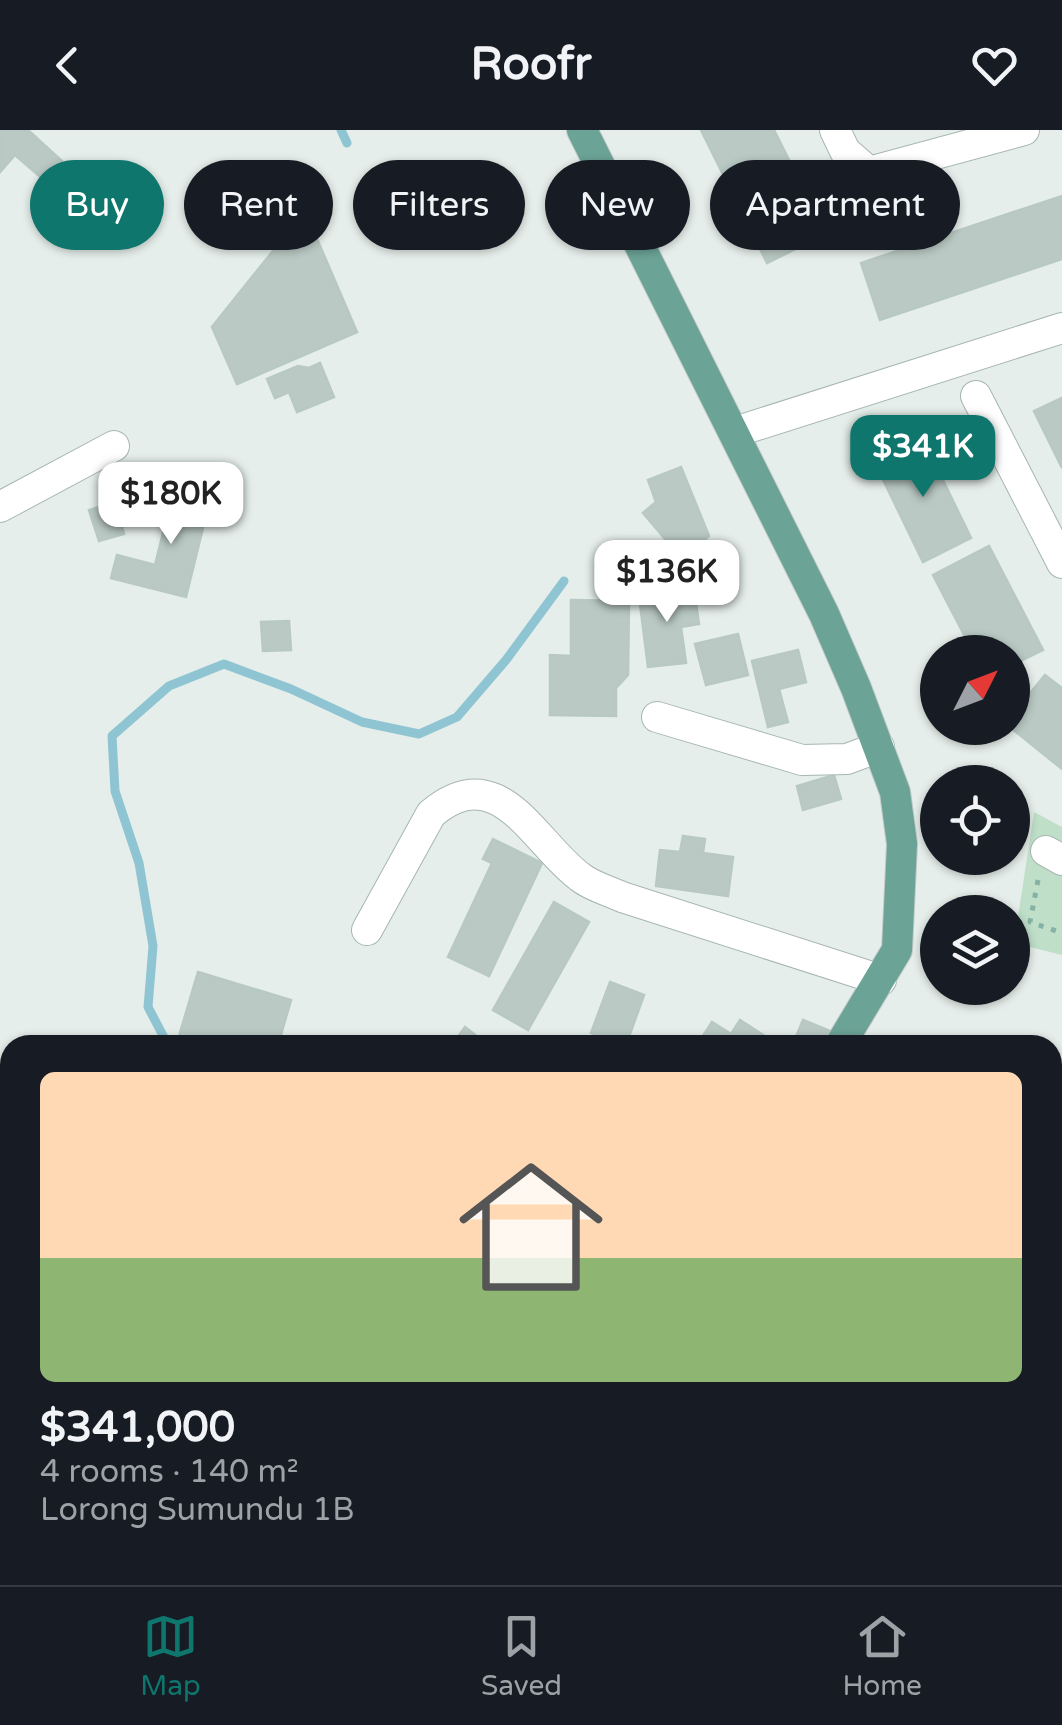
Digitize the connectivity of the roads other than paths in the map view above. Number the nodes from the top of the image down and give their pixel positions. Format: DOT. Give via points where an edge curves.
graph roads {
  1 [pos="582,130"];
  2 [pos="835,130"];
  3 [pos="1024,130"];
  4 [pos="1062,328"];
  5 [pos="976,396"];
  6 [pos="735,432"];
  7 [pos="114,446"];
  8 [pos="0,507"];
  9 [pos="1062,563"];
  10 [pos="657,716"];
  11 [pos="879,747"];
  12 [pos="367,930"];
  13 [pos="881,980"];
  14 [pos="846,1035"];
  1 -- 6 [label="main road"];
  2 -- 3 [label="street" via="869,172"];
  4 -- 6 [label="street"];
  5 -- 9 [label="street"];
  6 -- 11 [label="main road" via="824,614"];
  7 -- 8 [label="street"];
  10 -- 11 [label="street" via="802,760 847,759"];
  11 -- 13 [label="main road" via="895,792 902,844 897,950"];
  12 -- 13 [label="street" via="431,814 444,803 480,794 522,817 581,878"];
  13 -- 14 [label="main road"];
}
